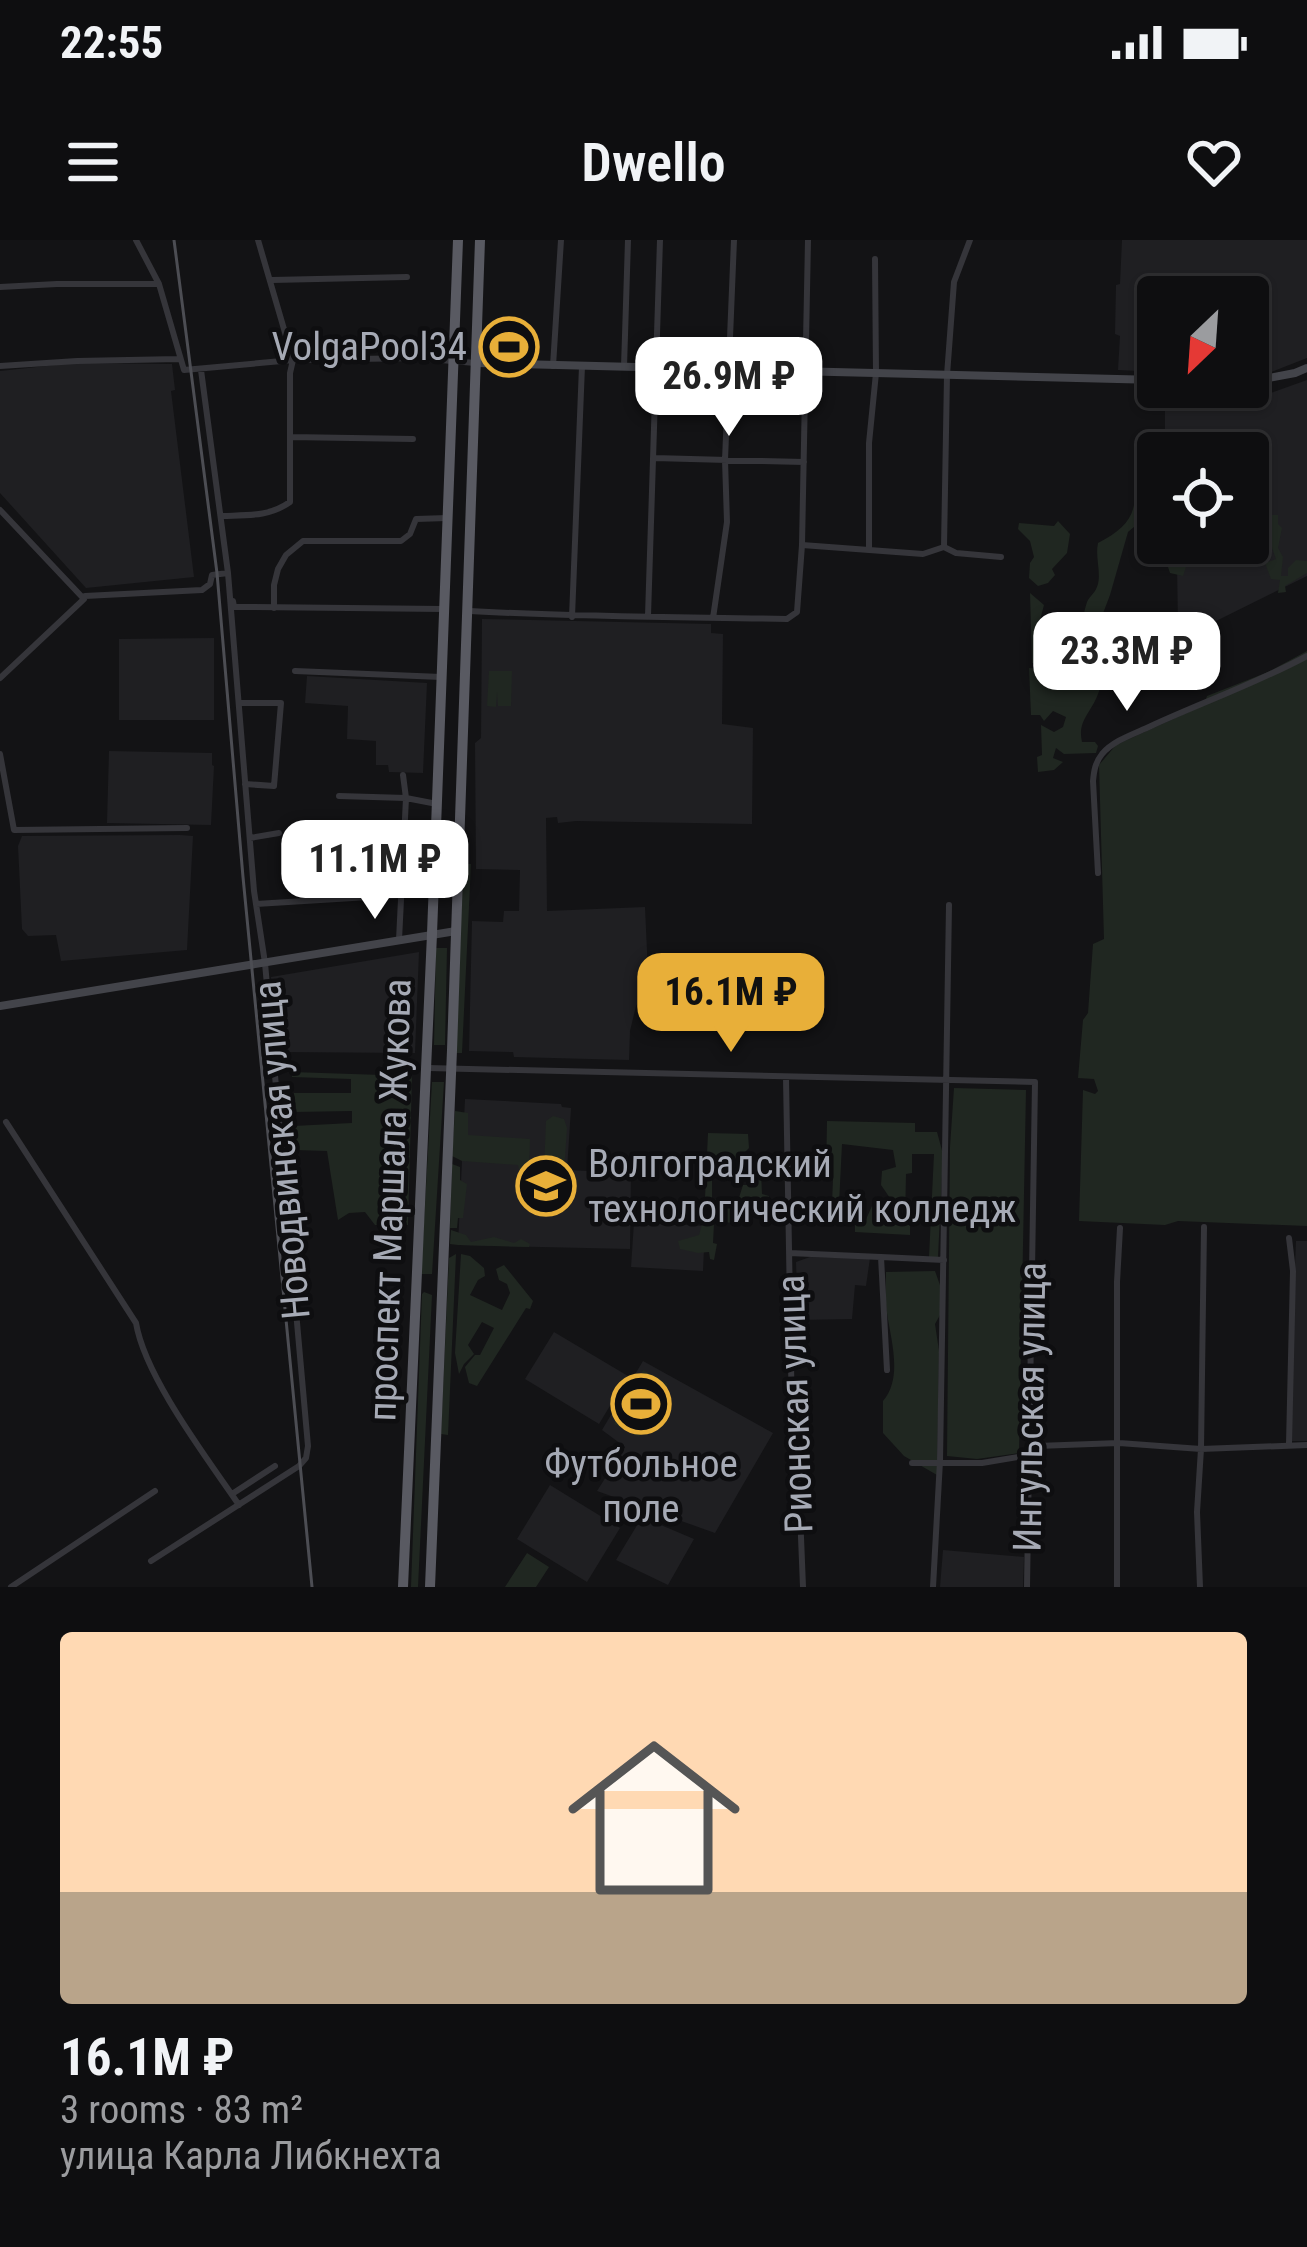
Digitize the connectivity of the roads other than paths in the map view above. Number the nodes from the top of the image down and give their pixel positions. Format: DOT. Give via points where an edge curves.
graph roads {
  1 [pos="136,240"];
  2 [pos="258,240"];
  3 [pos="458,240"];
  4 [pos="480,240"];
  5 [pos="561,240"];
  6 [pos="628,240"];
  7 [pos="660,240"];
  8 [pos="734,240"];
  9 [pos="808,240"];
  10 [pos="970,240"];
  11 [pos="875,259"];
  12 [pos="406,277"];
  13 [pos="270,280"];
  14 [pos="159,284"];
  15 [pos="0,287"];
  16 [pos="179,359"];
  17 [pos="454,359"];
  18 [pos="293,360"];
  19 [pos="475,363"];
  20 [pos="0,366"];
  21 [pos="553,366"];
  22 [pos="582,366"];
  23 [pos="624,367"];
  24 [pos="656,368"];
  25 [pos="1307,368"];
  26 [pos="201,370"];
  27 [pos="729,370"];
  28 [pos="806,373"];
  29 [pos="876,373"];
  30 [pos="947,375"];
  31 [pos="1269,378"];
  32 [pos="1137,380"];
  33 [pos="290,437"];
  34 [pos="413,439"];
  35 [pos="654,458"];
  36 [pos="725,460"];
  37 [pos="803,462"];
  38 [pos="0,509"];
  39 [pos="221,516"];
  40 [pos="447,518"];
  41 [pos="802,545"];
  42 [pos="944,547"];
  43 [pos="868,550"];
  44 [pos="1001,557"];
  45 [pos="228,573"];
  46 [pos="85,599"];
  47 [pos="274,608"];
  48 [pos="444,609"];
  49 [pos="466,611"];
  50 [pos="648,616"];
  51 [pos="572,617"];
  52 [pos="712,618"];
  53 [pos="1307,656"];
  54 [pos="295,671"];
  55 [pos="441,677"];
  56 [pos="0,678"];
  57 [pos="239,703"];
  58 [pos="0,754"];
  59 [pos="403,775"];
  60 [pos="245,784"];
  61 [pos="339,796"];
  62 [pos="406,797"];
  63 [pos="437,804"];
  64 [pos="187,828"];
  65 [pos="279,833"];
  66 [pos="250,838"];
  67 [pos="1098,873"];
  68 [pos="401,895"];
  69 [pos="256,904"];
  70 [pos="949,905"];
  71 [pos="456,931"];
  72 [pos="432,934"];
  73 [pos="399,940"];
  74 [pos="265,962"];
  75 [pos="0,1006"];
  76 [pos="425,1068"];
  77 [pos="452,1070"];
  78 [pos="786,1078"];
  79 [pos="946,1081"];
  80 [pos="6,1122"];
  81 [pos="1204,1227"];
  82 [pos="1120,1228"];
  83 [pos="1289,1238"];
  84 [pos="789,1253"];
  85 [pos="881,1257"];
  86 [pos="944,1260"];
  87 [pos="416,1282"];
  88 [pos="441,1284"];
  89 [pos="887,1370"];
  90 [pos="1118,1443"];
  91 [pos="1289,1444"];
  92 [pos="1307,1445"];
  93 [pos="1201,1449"];
  94 [pos="1030,1456"];
  95 [pos="940,1461"];
  96 [pos="912,1463"];
  97 [pos="275,1466"];
  98 [pos="155,1491"];
  99 [pos="232,1494"];
  100 [pos="239,1505"];
  101 [pos="151,1561"];
  102 [pos="11,1587"];
  103 [pos="403,1587"];
  104 [pos="430,1587"];
  105 [pos="803,1587"];
  106 [pos="933,1587"];
  107 [pos="1028,1587"];
  108 [pos="1117,1587"];
  109 [pos="1200,1587"];
  1 -- 14 [label="street"];
  2 -- 13 [label="street"];
  3 -- 17 [label="highway, проспект Маршала Жукова"];
  4 -- 19 [label="highway, проспект Маршала Жукова"];
  5 -- 21 [label="street"];
  6 -- 23 [label="street"];
  7 -- 24 [label="street"];
  8 -- 27 [label="street"];
  9 -- 28 [label="street"];
  10 -- 30 [label="street" via="954,282"];
  11 -- 29 [label="street"];
  12 -- 13 [label="street"];
  13 -- 18 [label="street"];
  14 -- 15 [label="street"];
  14 -- 16 [label="street"];
  16 -- 20 [label="street"];
  16 -- 26 [label="street" via="184,370"];
  17 -- 18 [label="street"];
  17 -- 19 [label="street"];
  17 -- 40 [label="highway, проспект Маршала Жукова"];
  18 -- 26 [label="street"];
  18 -- 33 [label="street"];
  19 -- 21 [label="main road"];
  19 -- 49 [label="highway, проспект Маршала Жукова"];
  21 -- 22 [label="main road"];
  22 -- 23 [label="main road"];
  22 -- 51 [label="street"];
  23 -- 24 [label="main road"];
  24 -- 27 [label="main road"];
  24 -- 35 [label="street"];
  25 -- 31 [label="main road"];
  26 -- 39 [label="street, Новодвинская улица"];
  27 -- 28 [label="main road"];
  27 -- 36 [label="street"];
  28 -- 29 [label="main road"];
  28 -- 37 [label="street"];
  29 -- 30 [label="main road"];
  29 -- 43 [label="street"];
  30 -- 32 [label="main road"];
  30 -- 42 [label="street"];
  33 -- 34 [label="street"];
  33 -- 39 [label="street" via="290,502 266,514"];
  35 -- 36 [label="street"];
  35 -- 50 [label="street"];
  36 -- 37 [label="street"];
  36 -- 52 [label="street" via="727,523"];
  37 -- 41 [label="street"];
  38 -- 46 [label="street"];
  39 -- 45 [label="street, Новодвинская улица"];
  40 -- 47 [label="street" via="416,519 401,541 303,542 278,569"];
  40 -- 48 [label="highway, проспект Маршала Жукова"];
  41 -- 43 [label="street"];
  41 -- 52 [label="street" via="796,612 787,620"];
  42 -- 43 [label="street" via="923,554"];
  42 -- 44 [label="street"];
  45 -- 46 [label="street" via="212,575 202,590"];
  45 -- 47 [label="street" via="233,607"];
  45 -- 57 [label="street, Новодвинская улица"];
  46 -- 56 [label="street"];
  47 -- 48 [label="street"];
  48 -- 55 [label="highway, проспект Маршала Жукова"];
  49 -- 51 [label="street"];
  49 -- 71 [label="highway, проспект Маршала Жукова"];
  50 -- 51 [label="street"];
  50 -- 52 [label="street"];
  53 -- 67 [label="street" via="1100,755 1093,781"];
  54 -- 55 [label="street"];
  55 -- 63 [label="highway, проспект Маршала Жукова"];
  57 -- 60 [label="street, Новодвинская улица"];
  57 -- 60 [label="street" via="281,704 274,786"];
  58 -- 64 [label="street" via="14,830"];
  59 -- 62 [label="street"];
  60 -- 66 [label="street, Новодвинская улица"];
  61 -- 62 [label="street"];
  62 -- 63 [label="street"];
  62 -- 68 [label="street"];
  63 -- 72 [label="highway, проспект Маршала Жукова"];
  65 -- 66 [label="street"];
  66 -- 69 [label="street, Новодвинская улица"];
  68 -- 69 [label="street"];
  68 -- 73 [label="street"];
  69 -- 74 [label="street, Новодвинская улица"];
  70 -- 79 [label="street"];
  71 -- 72 [label="main road"];
  71 -- 77 [label="highway, проспект Маршала Жукова"];
  72 -- 73 [label="main road"];
  72 -- 76 [label="highway, проспект Маршала Жукова"];
  73 -- 74 [label="main road"];
  74 -- 75 [label="main road"];
  74 -- 100 [label="street, Новодвинская улица" via="308,1446 299,1466"];
  76 -- 77 [label="street"];
  76 -- 87 [label="highway, проспект Маршала Жукова"];
  77 -- 78 [label="street"];
  77 -- 88 [label="highway, проспект Маршала Жукова"];
  78 -- 79 [label="street"];
  78 -- 84 [label="street, Рионская улица"];
  79 -- 86 [label="street"];
  79 -- 94 [label="street, Ингульская улица" via="1035,1082"];
  80 -- 99 [label="street" via="136,1323 140,1347"];
  81 -- 93 [label="street"];
  82 -- 90 [label="street"];
  83 -- 91 [label="street"];
  84 -- 85 [label="street"];
  84 -- 105 [label="street, Рионская улица"];
  85 -- 86 [label="street"];
  85 -- 89 [label="street"];
  86 -- 95 [label="street"];
  87 -- 88 [label="highway"];
  87 -- 103 [label="highway, проспект Маршала Жукова"];
  88 -- 104 [label="highway, проспект Маршала Жукова"];
  90 -- 93 [label="street"];
  90 -- 94 [label="street" via="1037,1446"];
  90 -- 108 [label="street"];
  91 -- 92 [label="street"];
  91 -- 93 [label="street"];
  93 -- 109 [label="street"];
  94 -- 95 [label="street"];
  94 -- 107 [label="street, Ингульская улица"];
  95 -- 96 [label="street"];
  95 -- 106 [label="street"];
  97 -- 99 [label="street"];
  98 -- 102 [label="street"];
  99 -- 100 [label="street"];
  100 -- 101 [label="street, Новодвинская улица"];
}
